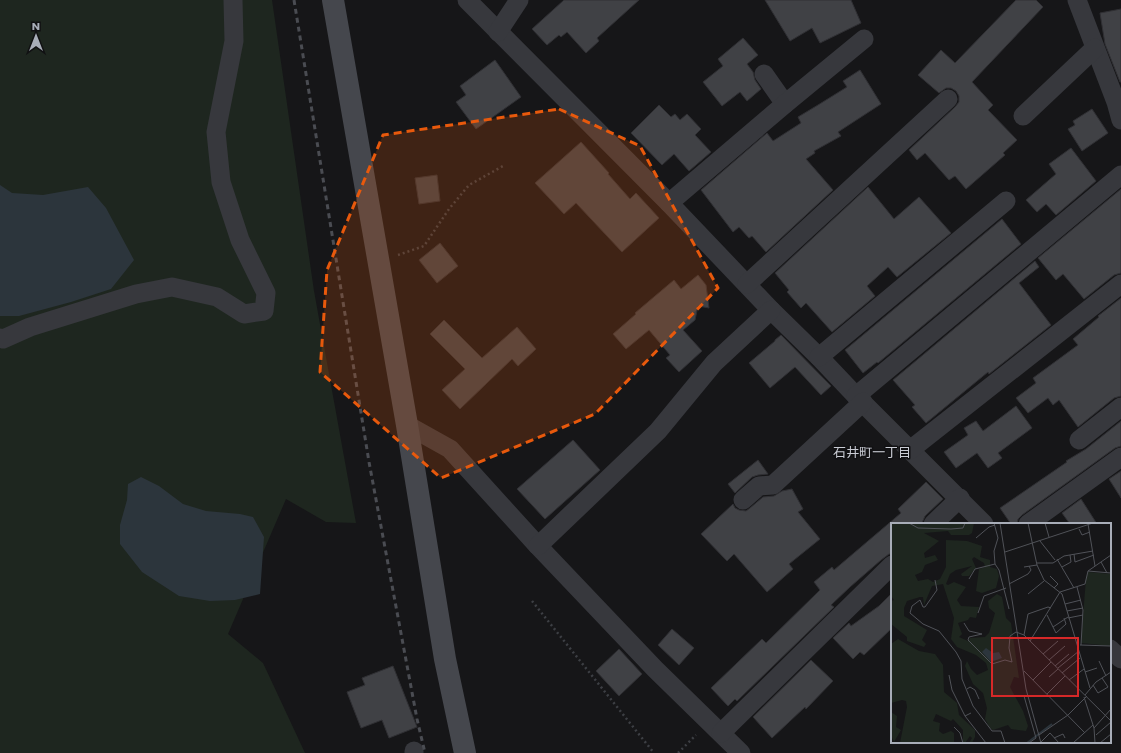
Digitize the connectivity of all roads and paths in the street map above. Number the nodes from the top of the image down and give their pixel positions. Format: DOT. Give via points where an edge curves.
graph roads {
  1 [pos="234,0"];
  2 [pos="333,0"];
  3 [pos="467,0"];
  4 [pos="519,0"];
  5 [pos="1077,0"];
  6 [pos="498,32"];
  7 [pos="864,39"];
  8 [pos="1094,48"];
  9 [pos="764,74"];
  10 [pos="948,99"];
  11 [pos="1118,101"];
  12 [pos="785,104"];
  13 [pos="1023,116"];
  14 [pos="1121,120"];
  15 [pos="503,166"];
  16 [pos="1121,175"];
  17 [pos="1006,201"];
  18 [pos="669,203"];
  19 [pos="378,262"];
  20 [pos="747,284"];
  21 [pos="1121,284"];
  22 [pos="771,310"];
  23 [pos="0,338"];
  24 [pos="819,357"];
  25 [pos="859,399"];
  26 [pos="1121,407"];
  27 [pos="407,425"];
  28 [pos="1079,440"];
  29 [pos="910,450"];
  30 [pos="1121,457"];
  31 [pos="960,498"];
  32 [pos="743,500"];
  33 [pos="934,523"];
  34 [pos="983,523"];
  35 [pos="1029,523"];
  36 [pos="538,546"];
  37 [pos="891,566"];
  38 [pos="532,601"];
  39 [pos="1111,649"];
  40 [pos="1121,659"];
  41 [pos="716,728"];
  42 [pos="465,753"];
  43 [pos="654,753"];
  44 [pos="678,753"];
  45 [pos="740,753"];
  1 -- 23 [label="street" via="234,41 216,132 221,182 240,240 266,293 264,311 244,314 217,297 172,287 136,294"];
  2 -- 19 [label="street"];
  3 -- 6 [label="street"];
  4 -- 6 [label="street"];
  5 -- 8 [label="street"];
  6 -- 18 [label="street"];
  7 -- 12 [label="street"];
  8 -- 11 [label="street"];
  8 -- 13 [label="street"];
  9 -- 12 [label="street"];
  10 -- 20 [label="street"];
  11 -- 14 [label="street"];
  12 -- 18 [label="street"];
  15 -- 19 [label="path" via="469,185 424,246"];
  16 -- 25 [label="street"];
  17 -- 24 [label="street"];
  18 -- 20 [label="street"];
  19 -- 27 [label="street"];
  20 -- 22 [label="street"];
  21 -- 29 [label="street"];
  22 -- 24 [label="street"];
  22 -- 36 [label="street" via="714,363 658,431"];
  24 -- 25 [label="street"];
  25 -- 29 [label="street"];
  25 -- 32 [label="street" via="773,485 759,486"];
  26 -- 28 [label="street"];
  27 -- 36 [label="street" via="450,449"];
  27 -- 42 [label="street" via="445,659"];
  29 -- 31 [label="street"];
  30 -- 35 [label="street"];
  31 -- 33 [label="street"];
  31 -- 34 [label="street"];
  36 -- 41 [label="street" via="655,669"];
  37 -- 41 [label="street"];
  38 -- 43 [label="path"];
  39 -- 40 [label="street"];
  41 -- 44 [label="path"];
  41 -- 45 [label="street"];
}
